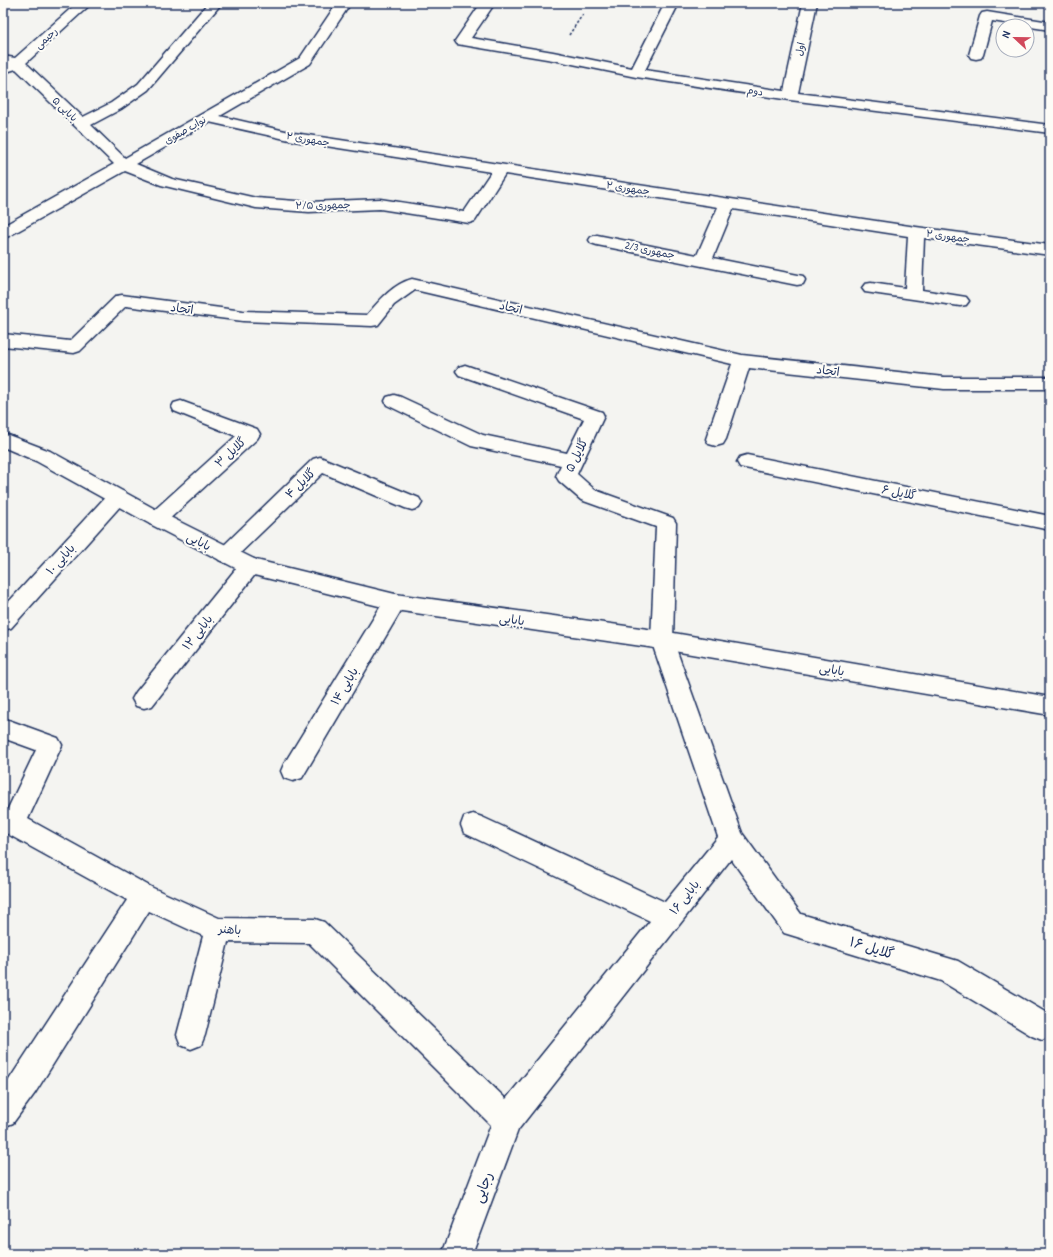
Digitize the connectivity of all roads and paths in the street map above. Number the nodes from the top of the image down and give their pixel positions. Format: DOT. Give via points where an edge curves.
graph roads {
  1 [pos="86,3"];
  2 [pos="215,3"];
  3 [pos="344,3"];
  4 [pos="488,3"];
  5 [pos="672,3"];
  6 [pos="810,3"];
  7 [pos="1050,26"];
  8 [pos="976,55"];
  9 [pos="3,60"];
  10 [pos="18,63"];
  11 [pos="3,70"];
  12 [pos="636,73"];
  13 [pos="790,96"];
  14 [pos="207,117"];
  15 [pos="81,124"];
  16 [pos="1050,129"];
  17 [pos="124,166"];
  18 [pos="500,169"];
  19 [pos="728,203"];
  20 [pos="916,232"];
  21 [pos="3,233"];
  22 [pos="597,240"];
  23 [pos="1050,250"];
  24 [pos="703,261"];
  25 [pos="797,280"];
  26 [pos="871,288"];
  27 [pos="913,294"];
  28 [pos="960,301"];
  29 [pos="3,340"];
  30 [pos="742,361"];
  31 [pos="465,371"];
  32 [pos="1050,383"];
  33 [pos="394,401"];
  34 [pos="181,407"];
  35 [pos="716,439"];
  36 [pos="3,440"];
  37 [pos="573,461"];
  38 [pos="747,462"];
  39 [pos="117,497"];
  40 [pos="412,503"];
  41 [pos="157,519"];
  42 [pos="1050,522"];
  43 [pos="226,555"];
  44 [pos="250,566"];
  45 [pos="395,602"];
  46 [pos="3,622"];
  47 [pos="662,640"];
  48 [pos="144,699"];
  49 [pos="1050,706"];
  50 [pos="3,728"];
  51 [pos="293,771"];
  52 [pos="473,825"];
  53 [pos="731,839"];
  54 [pos="144,896"];
  55 [pos="669,917"];
  56 [pos="218,930"];
  57 [pos="1042,1026"];
  58 [pos="191,1035"];
  59 [pos="3,1113"];
  60 [pos="507,1121"];
  61 [pos="457,1254"];
  1 -- 10 [label="street, رحیمی"];
  2 -- 15 [label="street" via="143,87 116,106"];
  3 -- 14 [label="street, نواب صفوی" via="305,61"];
  4 -- 12 [label="street, دوم" via="462,41"];
  5 -- 12 [label="street"];
  6 -- 13 [label="street, اول"];
  7 -- 8 [label="street" via="987,16"];
  9 -- 10 [label="street"];
  10 -- 11 [label="street, رحیمی"];
  10 -- 15 [label="street, بابایی ۵"];
  12 -- 13 [label="street, دوم"];
  13 -- 16 [label="street, دوم"];
  14 -- 17 [label="street, نواب صفوی"];
  14 -- 18 [label="street, جمهوری ۲" via="294,137"];
  15 -- 17 [label="street, بابایی ۵"];
  17 -- 18 [label="street, جمهوری ۲/۵" via="167,182 256,203 309,207 380,204 469,218"];
  17 -- 21 [label="street, نواب صفوی"];
  18 -- 19 [label="street, جمهوری ۲"];
  19 -- 20 [label="street, جمهوری ۲"];
  19 -- 24 [label="street"];
  20 -- 23 [label="street, جمهوری ۲"];
  20 -- 27 [label="street"];
  22 -- 24 [label="street, جمهوری 2/3"];
  24 -- 25 [label="street, جمهوری 2/3"];
  26 -- 27 [label="street"];
  27 -- 28 [label="street"];
  29 -- 30 [label="street, اتحاد" via="74,347 122,300 243,316 372,322 388,301 412,284"];
  30 -- 32 [label="street, اتحاد" via="944,383"];
  30 -- 35 [label="street"];
  31 -- 37 [label="street, گلایل ۵" via="595,416"];
  33 -- 37 [label="street" via="478,440"];
  34 -- 41 [label="street, گلایل ۳" via="250,434"];
  36 -- 39 [label="street, بابایی" via="43,456"];
  37 -- 47 [label="street, گلایل ۵" via="566,476 588,495 666,523"];
  38 -- 42 [label="street, گلایل ۶"];
  39 -- 41 [label="street, بابایی"];
  39 -- 46 [label="street, بابایی ۱۰"];
  40 -- 43 [label="street, گلایل ۴" via="320,464"];
  41 -- 43 [label="street, بابایی"];
  43 -- 44 [label="street, بابایی"];
  44 -- 45 [label="street, بابایی"];
  44 -- 48 [label="street, بابایی ۱۲"];
  45 -- 47 [label="street, بابایی"];
  45 -- 51 [label="street, بابایی ۱۴"];
  47 -- 49 [label="street, بابایی"];
  47 -- 53 [label="street"];
  50 -- 54 [label="street, باهنر" via="50,745 13,824"];
  52 -- 55 [label="street"];
  53 -- 55 [label="street, بابایی ۱۶"];
  53 -- 57 [label="street, گلایل ۱۶" via="793,924 948,970"];
  54 -- 56 [label="street, باهنر"];
  54 -- 59 [label="street" via="25,1083"];
  55 -- 60 [label="street, بابایی ۱۶"];
  56 -- 58 [label="street"];
  56 -- 60 [label="street, باهنر" via="315,931"];
  60 -- 61 [label="street, رجایی"];
}
